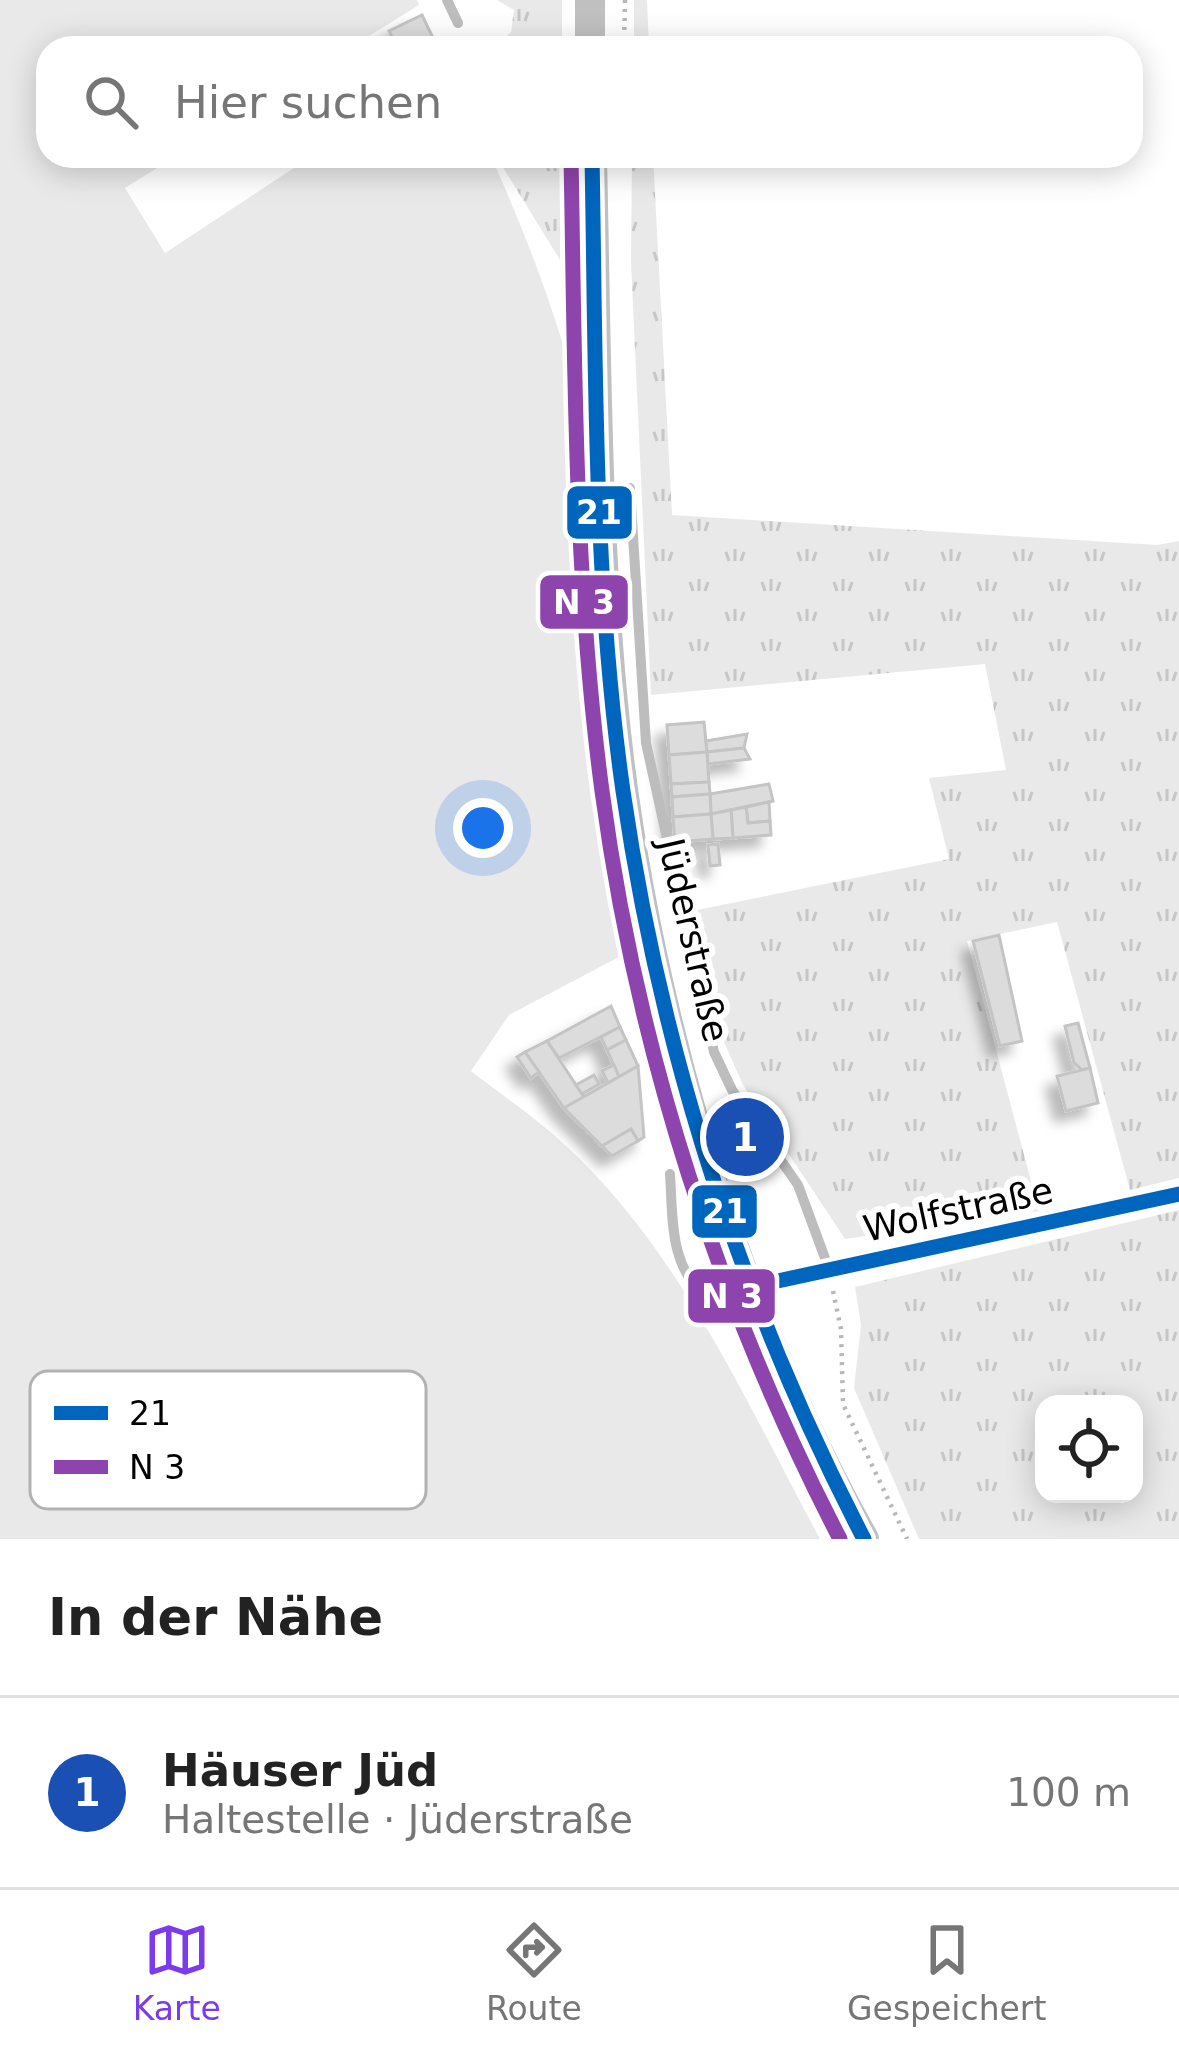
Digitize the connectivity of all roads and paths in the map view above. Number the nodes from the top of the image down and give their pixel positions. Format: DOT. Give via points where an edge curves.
graph roads {
  1 [pos="447,0"];
  2 [pos="590,0"];
  3 [pos="625,0"];
  4 [pos="458,23"];
  5 [pos="590,36"];
  6 [pos="624,36"];
  7 [pos="592,168"];
  8 [pos="630,488"];
  9 [pos="670,1174"];
  10 [pos="1179,1194"];
  11 [pos="829,1270"];
  12 [pos="750,1287"];
  13 [pos="864,1539"];
  14 [pos="907,1539"];
  1 -- 4 [label="lane"];
  2 -- 5 [label="main road"];
  3 -- 6 [label="path"];
  7 -- 12 [label="main road, Jüderstraße" via="598,472 630,835 697,1119"];
  8 -- 11 [label="lane" via="646,743 714,1052 731,1090 799,1185"];
  9 -- 12 [label="lane" via="674,1242 691,1285 708,1298"];
  10 -- 11 [label="street, Wolfstraße"];
  11 -- 12 [label="street, Wolfstraße"];
  11 -- 14 [label="path" via="841,1329 842,1404"];
  12 -- 13 [label="main road, Jüderstraße" via="808,1430"];
}
